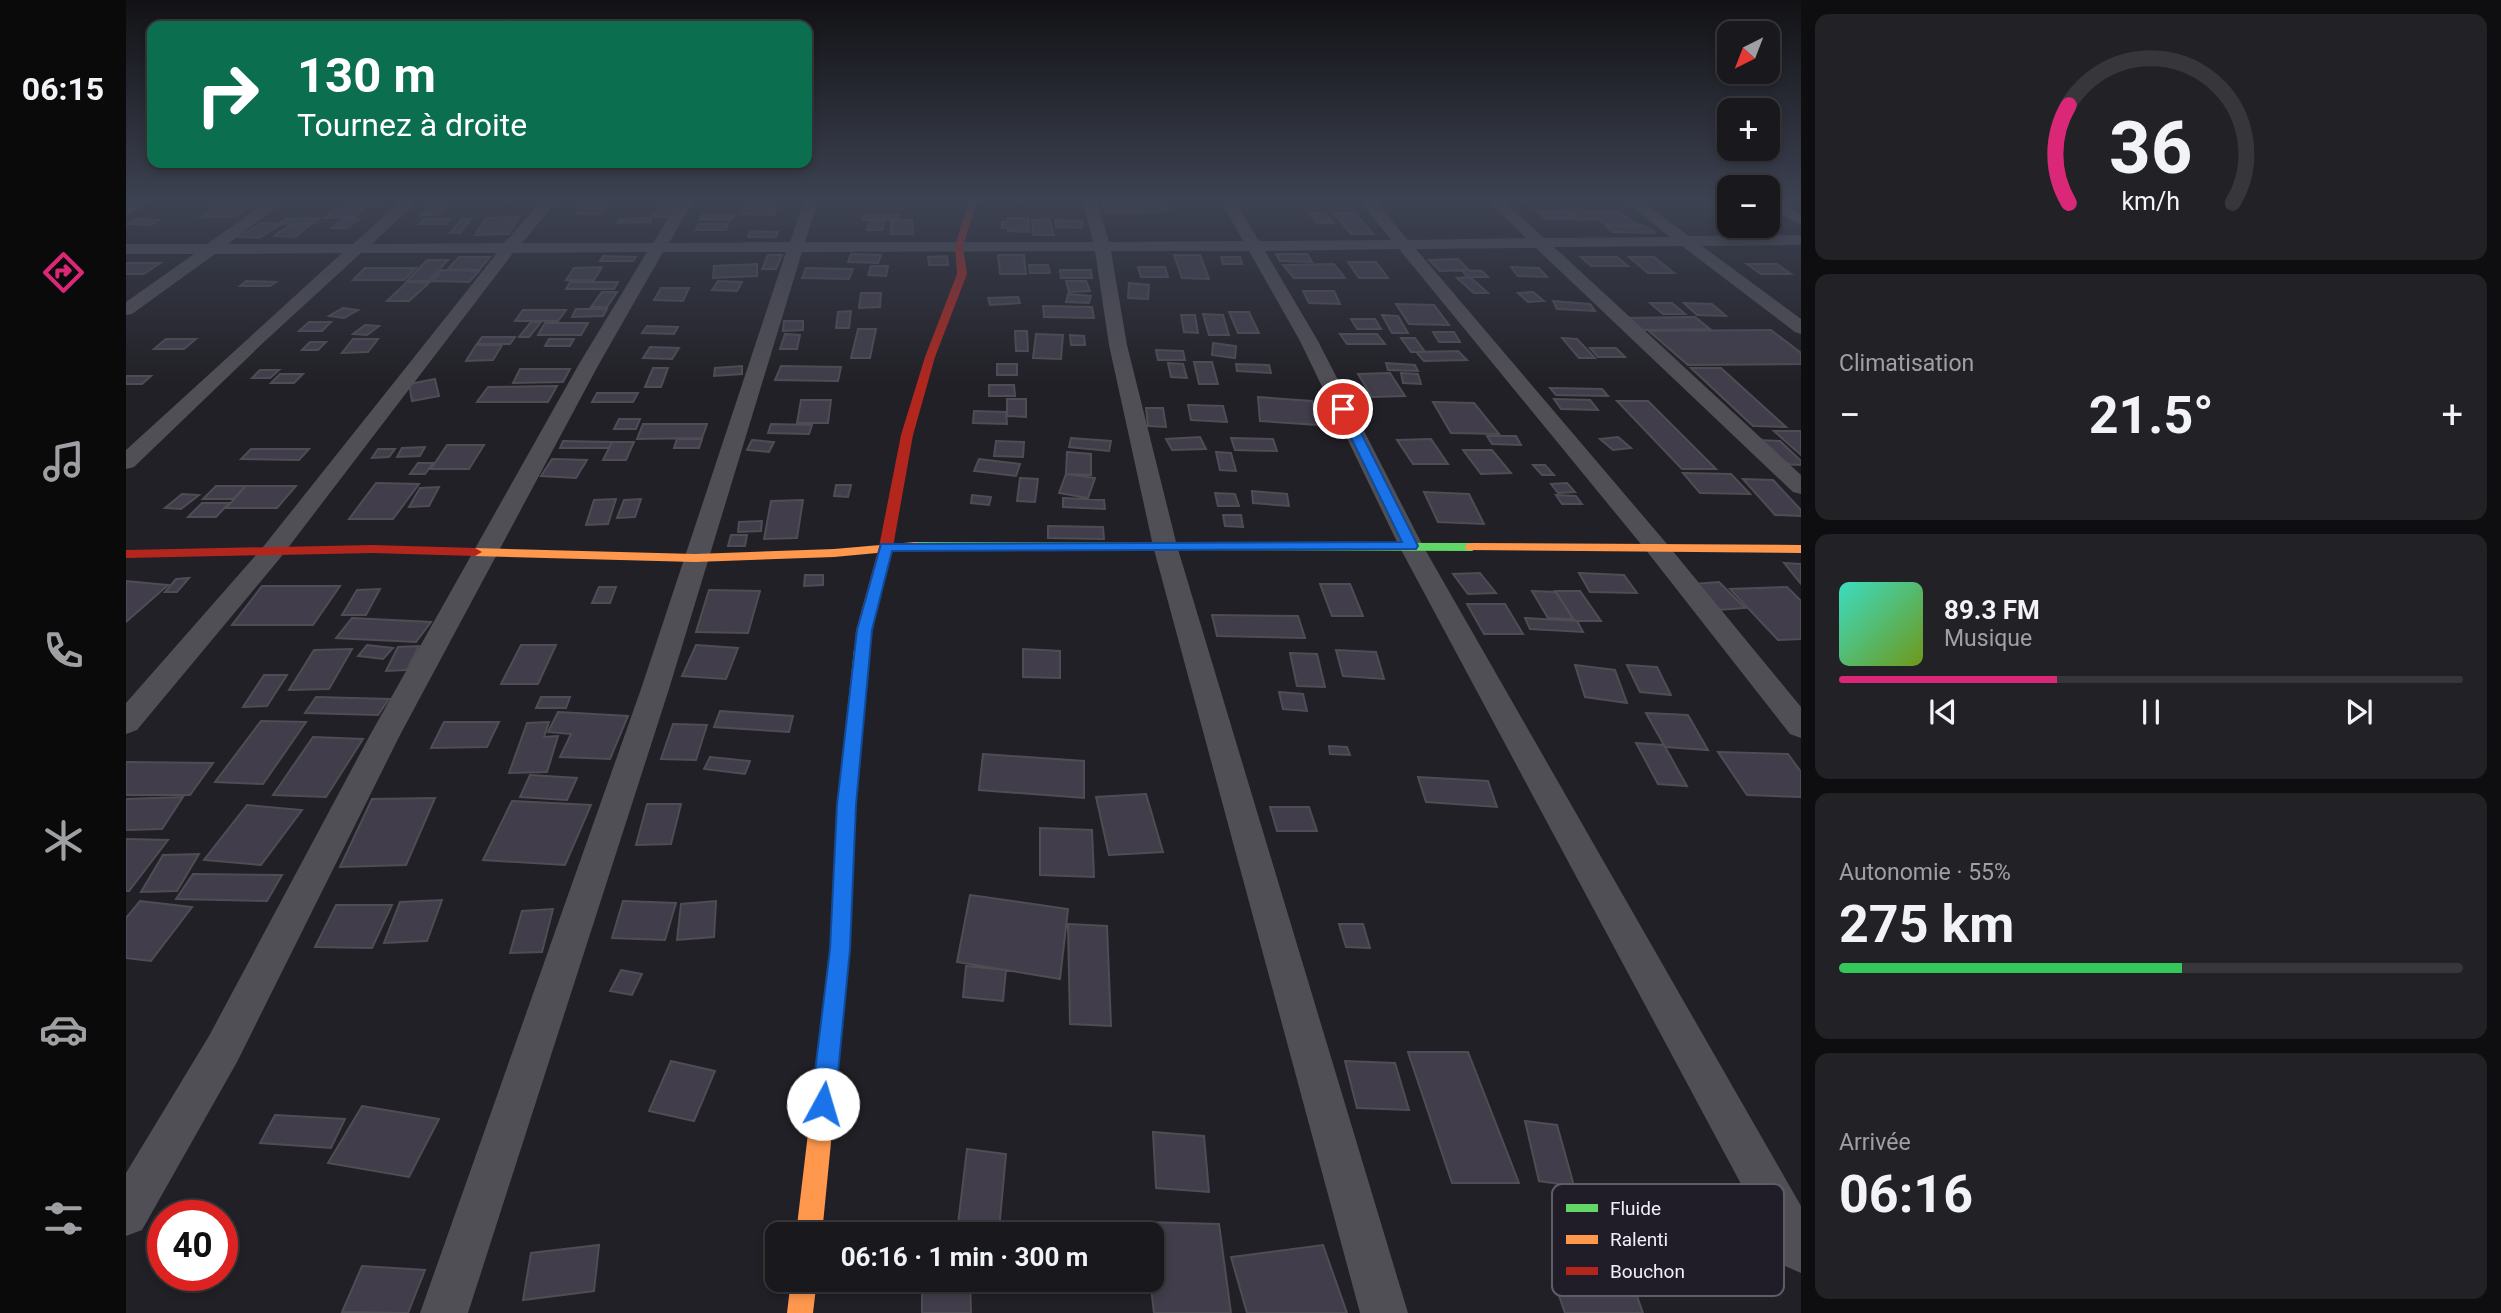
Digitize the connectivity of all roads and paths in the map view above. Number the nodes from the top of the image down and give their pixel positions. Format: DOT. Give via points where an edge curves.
graph roads {
  1 [pos="191,262"];
  2 [pos="342,262"];
  3 [pos="498,262"];
  4 [pos="650,262"];
  5 [pos="792,262"];
  6 [pos="961,262"];
  7 [pos="1105,262"];
  8 [pos="1264,262"];
  9 [pos="1418,262"];
  10 [pos="1562,262"];
  11 [pos="1714,262"];
  12 [pos="126,310"];
  13 [pos="1801,328"];
  14 [pos="126,462"];
  15 [pos="1801,487"];
  16 [pos="1165,545"];
  17 [pos="1411,546"];
  18 [pos="886,547"];
  19 [pos="1658,549"];
  20 [pos="1801,549"];
  21 [pos="272,552"];
  22 [pos="486,552"];
  23 [pos="126,554"];
  24 [pos="695,558"];
  25 [pos="126,723"];
  26 [pos="1801,726"];
  27 [pos="1764,1184"];
  28 [pos="126,1214"];
  29 [pos="1784,1219"];
  30 [pos="810,1222"];
  31 [pos="1801,1250"];
  32 [pos="802,1292"];
  33 [pos="443,1313"];
  34 [pos="800,1313"];
  35 [pos="1384,1313"];
  1 -- 12 [label="street"];
  2 -- 14 [label="street"];
  3 -- 21 [label="street"];
  4 -- 22 [label="street"];
  5 -- 24 [label="street"];
  6 -- 18 [label="street" via="962,274 907,435"];
  7 -- 16 [label="street" via="1118,345"];
  8 -- 17 [label="street" via="1309,341"];
  9 -- 19 [label="street"];
  10 -- 15 [label="street"];
  11 -- 13 [label="street"];
  16 -- 17 [label="street"];
  16 -- 18 [label="street"];
  16 -- 35 [label="street"];
  17 -- 19 [label="street"];
  17 -- 27 [label="street"];
  18 -- 24 [label="street"];
  18 -- 30 [label="street" via="864,630 846,805 840,949"];
  19 -- 20 [label="street"];
  19 -- 26 [label="street"];
  21 -- 22 [label="street"];
  21 -- 23 [label="street"];
  21 -- 25 [label="street"];
  22 -- 24 [label="street"];
  22 -- 28 [label="street" via="385,734 223,1049"];
  24 -- 33 [label="street" via="656,689"];
  29 -- 31 [label="street"];
  32 -- 34 [label="street"];
}
